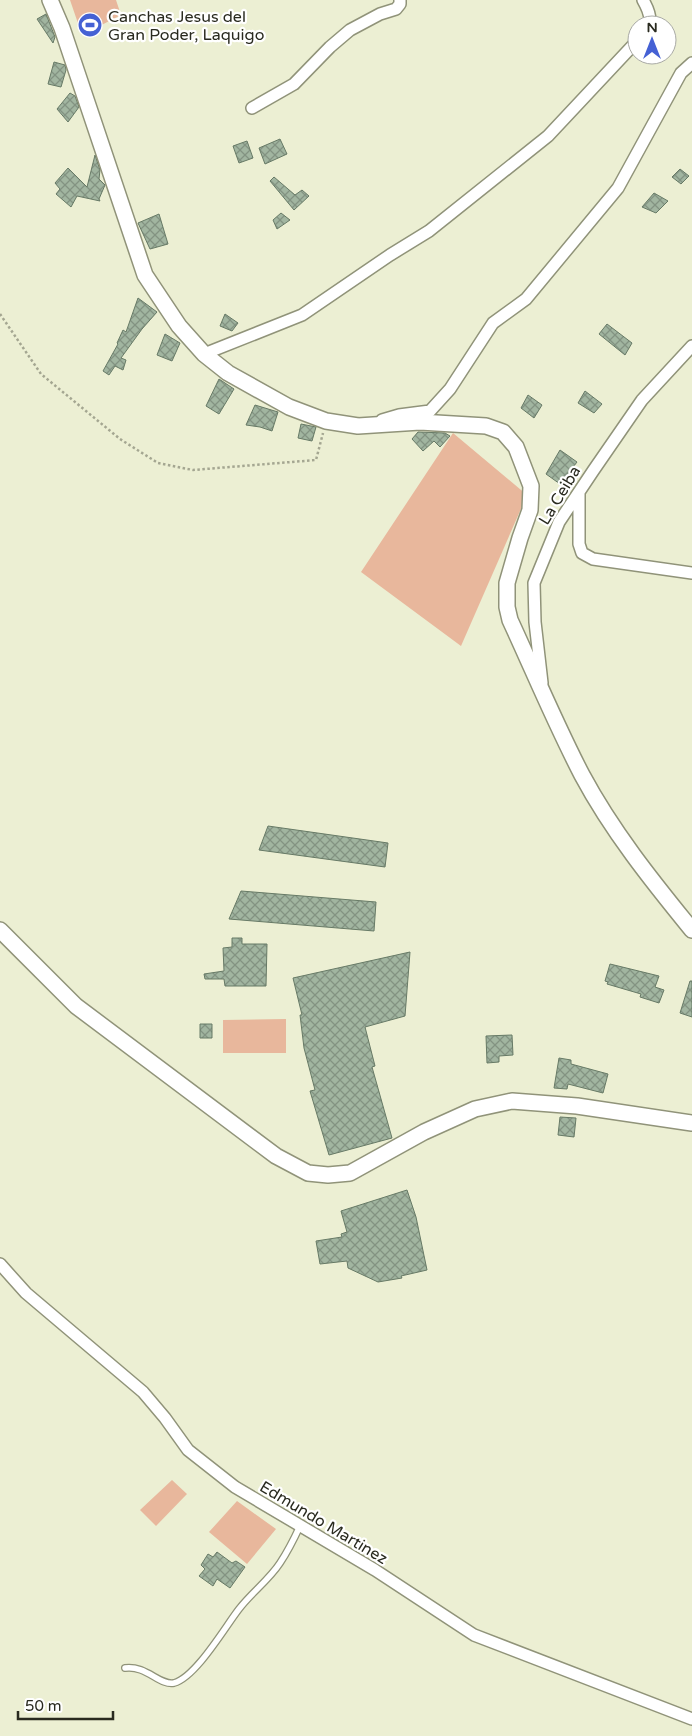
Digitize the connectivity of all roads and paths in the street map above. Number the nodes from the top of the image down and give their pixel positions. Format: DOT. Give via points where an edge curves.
graph roads {
  1 [pos="50,0"];
  2 [pos="400,0"];
  3 [pos="643,0"];
  4 [pos="649,15"];
  5 [pos="627,52"];
  6 [pos="692,63"];
  7 [pos="252,108"];
  8 [pos="0,314"];
  9 [pos="692,346"];
  10 [pos="204,354"];
  11 [pos="326,422"];
  12 [pos="358,426"];
  13 [pos="579,494"];
  14 [pos="692,573"];
  15 [pos="543,692"];
  16 [pos="0,930"];
  17 [pos="692,930"];
  18 [pos="692,1123"];
  19 [pos="0,1264"];
  20 [pos="300,1526"];
  21 [pos="125,1668"];
  22 [pos="692,1719"];
  1 -- 10 [label="street" via="144,275 179,326"];
  2 -- 7 [label="street" via="396,9 365,21 340,38 294,84"];
  3 -- 4 [label="street"];
  5 -- 10 [label="street" via="548,136 429,232 302,314"];
  6 -- 12 [label="street" via="681,73 618,188 526,298 494,323 450,389 430,411"];
  8 -- 11 [label="path" via="41,374 120,439 158,463 193,470 316,460"];
  9 -- 13 [label="street, La Ceiba" via="642,400"];
  10 -- 11 [label="street" via="228,373 289,407"];
  11 -- 12 [label="street"];
  12 -- 15 [label="street" via="420,422 486,426 503,432 516,447 531,486 530,510 507,583 507,607"];
  13 -- 14 [label="street" via="579,544 582,553 593,559"];
  13 -- 15 [label="street, La Ceiba" via="559,522 534,583"];
  15 -- 17 [label="street" via="583,776 615,829"];
  16 -- 18 [label="street" via="76,1006 276,1156 308,1173 350,1173 424,1132 467,1113 512,1102 578,1106"];
  19 -- 20 [label="street, Edmundo Martinez" via="26,1292 144,1392 188,1450 234,1487"];
  20 -- 21 [label="lane" via="279,1565 239,1608 210,1650 186,1676 168,1684 140,1668"];
  20 -- 22 [label="street, Edmundo Martinez" via="375,1570 474,1635"];
}
